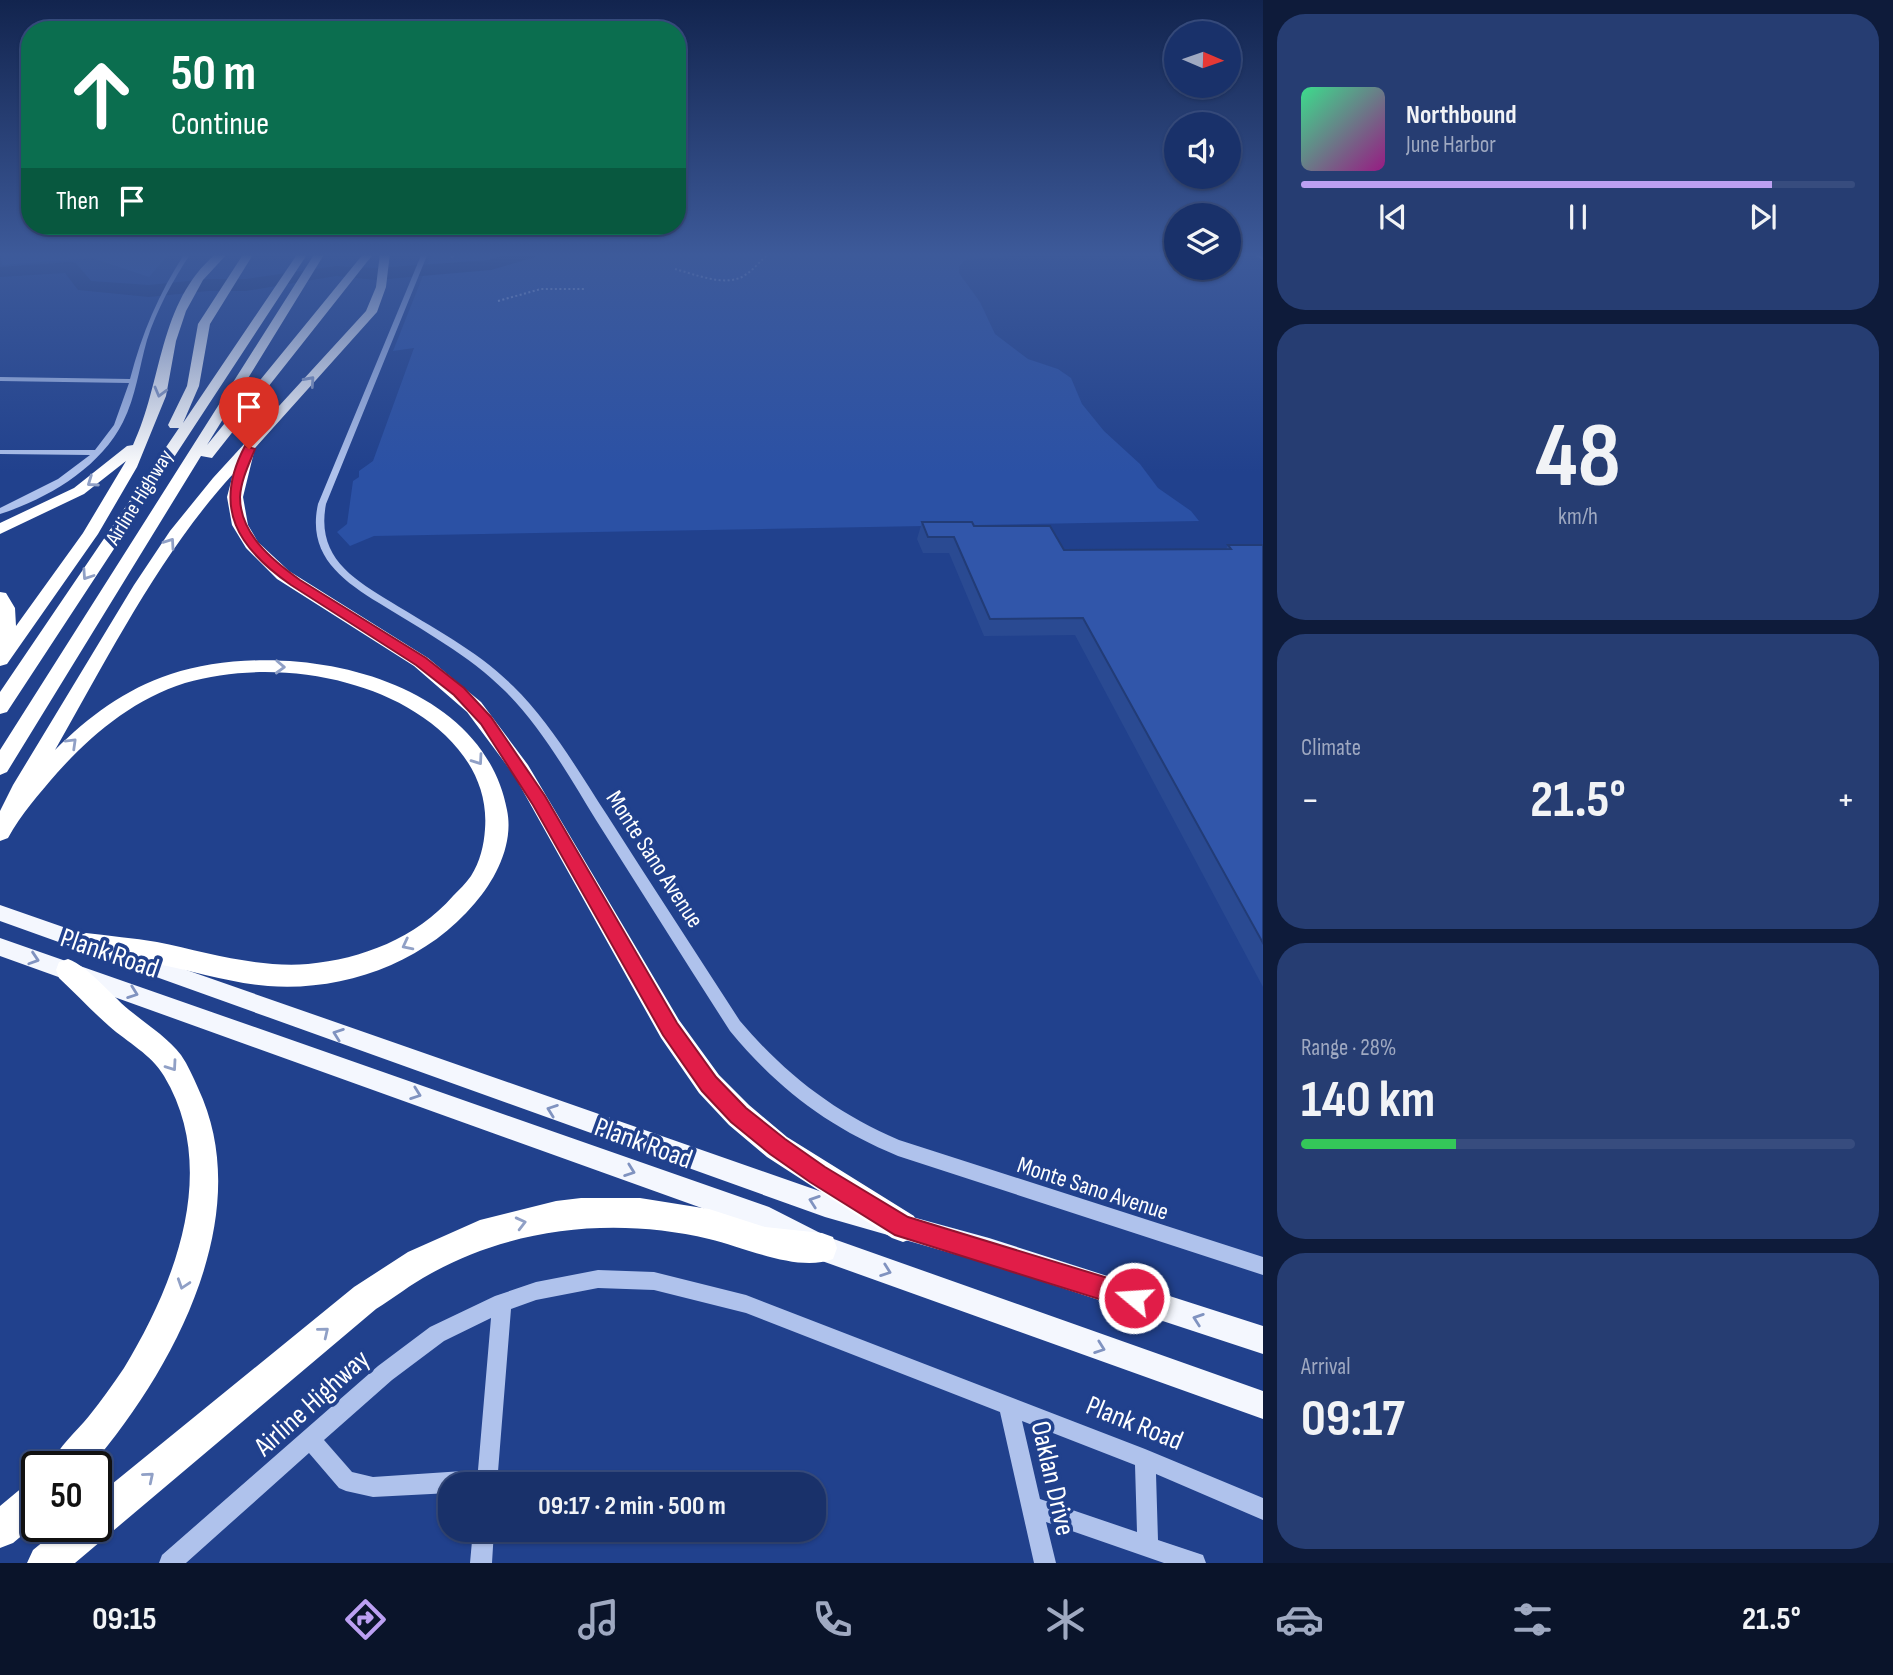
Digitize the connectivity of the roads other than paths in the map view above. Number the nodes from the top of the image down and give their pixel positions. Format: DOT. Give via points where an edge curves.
graph roads {
  1 [pos="150,326"];
  2 [pos="175,326"];
  3 [pos="204,326"];
  4 [pos="254,326"];
  5 [pos="274,326"];
  6 [pos="311,326"];
  7 [pos="360,326"];
  8 [pos="394,326"];
  9 [pos="0,379"];
  10 [pos="134,381"];
  11 [pos="143,437"];
  12 [pos="249,449"];
  13 [pos="0,452"];
  14 [pos="97,453"];
  15 [pos="187,466"];
  16 [pos="139,498"];
  17 [pos="0,510"];
  18 [pos="0,529"];
  19 [pos="0,597"];
  20 [pos="1,652"];
  21 [pos="0,707"];
  22 [pos="0,768"];
  23 [pos="11,813"];
  24 [pos="0,832"];
  25 [pos="8,916"];
  26 [pos="86,944"];
  27 [pos="0,947"];
  28 [pos="68,970"];
  29 [pos="903,1227"];
  30 [pos="822,1248"];
  31 [pos="1263,1266"];
  32 [pos="502,1303"];
  33 [pos="1263,1340"];
  34 [pos="1263,1405"];
  35 [pos="1008,1406"];
  36 [pos="311,1440"];
  37 [pos="81,1451"];
  38 [pos="1145,1459"];
  39 [pos="489,1472"];
  40 [pos="438,1484"];
  41 [pos="1032,1507"];
  42 [pos="112,1508"];
  43 [pos="1263,1509"];
  44 [pos="21,1512"];
  45 [pos="0,1530"];
  46 [pos="71,1542"];
  47 [pos="483,1542"];
  48 [pos="1148,1547"];
  49 [pos="46,1563"];
  50 [pos="170,1563"];
  51 [pos="481,1563"];
  52 [pos="1045,1563"];
  53 [pos="1195,1563"];
  1 -- 10 [label="street"];
  2 -- 11 [label="highway, one-way" via="159,397"];
  3 -- 16 [label="highway" via="187,401"];
  4 -- 16 [label="highway, Airline Highway"];
  5 -- 15 [label="highway, Airline Highway"];
  6 -- 15 [label="highway" via="205,457"];
  12 -- 7 [label="highway, one-way"];
  8 -- 31 [label="street, Monte Sano Avenue" via="325,495 319,519 322,542 345,576 465,652 499,678 530,711 759,1056 818,1108 870,1137"];
  9 -- 10 [label="street"];
  10 -- 14 [label="street" via="120,421"];
  11 -- 18 [label="highway, one-way" via="91,483"];
  11 -- 20 [label="highway" via="103,512"];
  23 -- 12 [label="highway, one-way" via="152,570 198,505"];
  12 -- 29 [label="highway" via="234,498 240,525 252,545 284,575 421,662 474,707 521,771 670,1029 709,1084 777,1147"];
  13 -- 14 [label="street"];
  14 -- 17 [label="street" via="51,486"];
  15 -- 22 [label="highway, Airline Highway"];
  16 -- 21 [label="highway, Airline Highway, one-way"];
  19 -- 20 [label="highway" via="8,619"];
  23 -- 24 [label="highway"];
  23 -- 26 [label="highway, one-way" via="64,752 112,710 178,678 248,667 324,672 400,695 453,730 492,783 498,831 476,888 428,934 386,956 327,972 285,976"];
  25 -- 26 [label="main road, Plank Road"];
  29 -- 26 [label="main road, Plank Road, one-way" via="590,1124"];
  27 -- 28 [label="main road, Plank Road, one-way"];
  28 -- 30 [label="main road, Plank Road, one-way" via="769,1220"];
  28 -- 37 [label="highway, one-way" via="173,1066 201,1136 204,1182 192,1256 163,1332 143,1371"];
  33 -- 29 [label="main road, Plank Road, one-way"];
  30 -- 34 [label="main road, Plank Road, one-way"];
  42 -- 30 [label="highway, one-way" via="366,1298 463,1241 530,1220 612,1212 698,1222 765,1242"];
  32 -- 35 [label="street, Plank Road" via="597,1279 680,1285 746,1304"];
  32 -- 36 [label="street, Airline Highway" via="437,1334 408,1354"];
  32 -- 39 [label="street"];
  35 -- 38 [label="street, Plank Road"];
  35 -- 41 [label="street, Oaklan Drive"];
  36 -- 40 [label="street" via="346,1481 373,1487"];
  36 -- 50 [label="street, Airline Highway"];
  38 -- 43 [label="street, Plank Road"];
  38 -- 48 [label="street"];
  41 -- 48 [label="street"];
  41 -- 52 [label="street, Oaklan Drive"];
  44 -- 45 [label="highway"];
  46 -- 49 [label="highway"];
  47 -- 51 [label="street"];
  48 -- 53 [label="street"];
}
